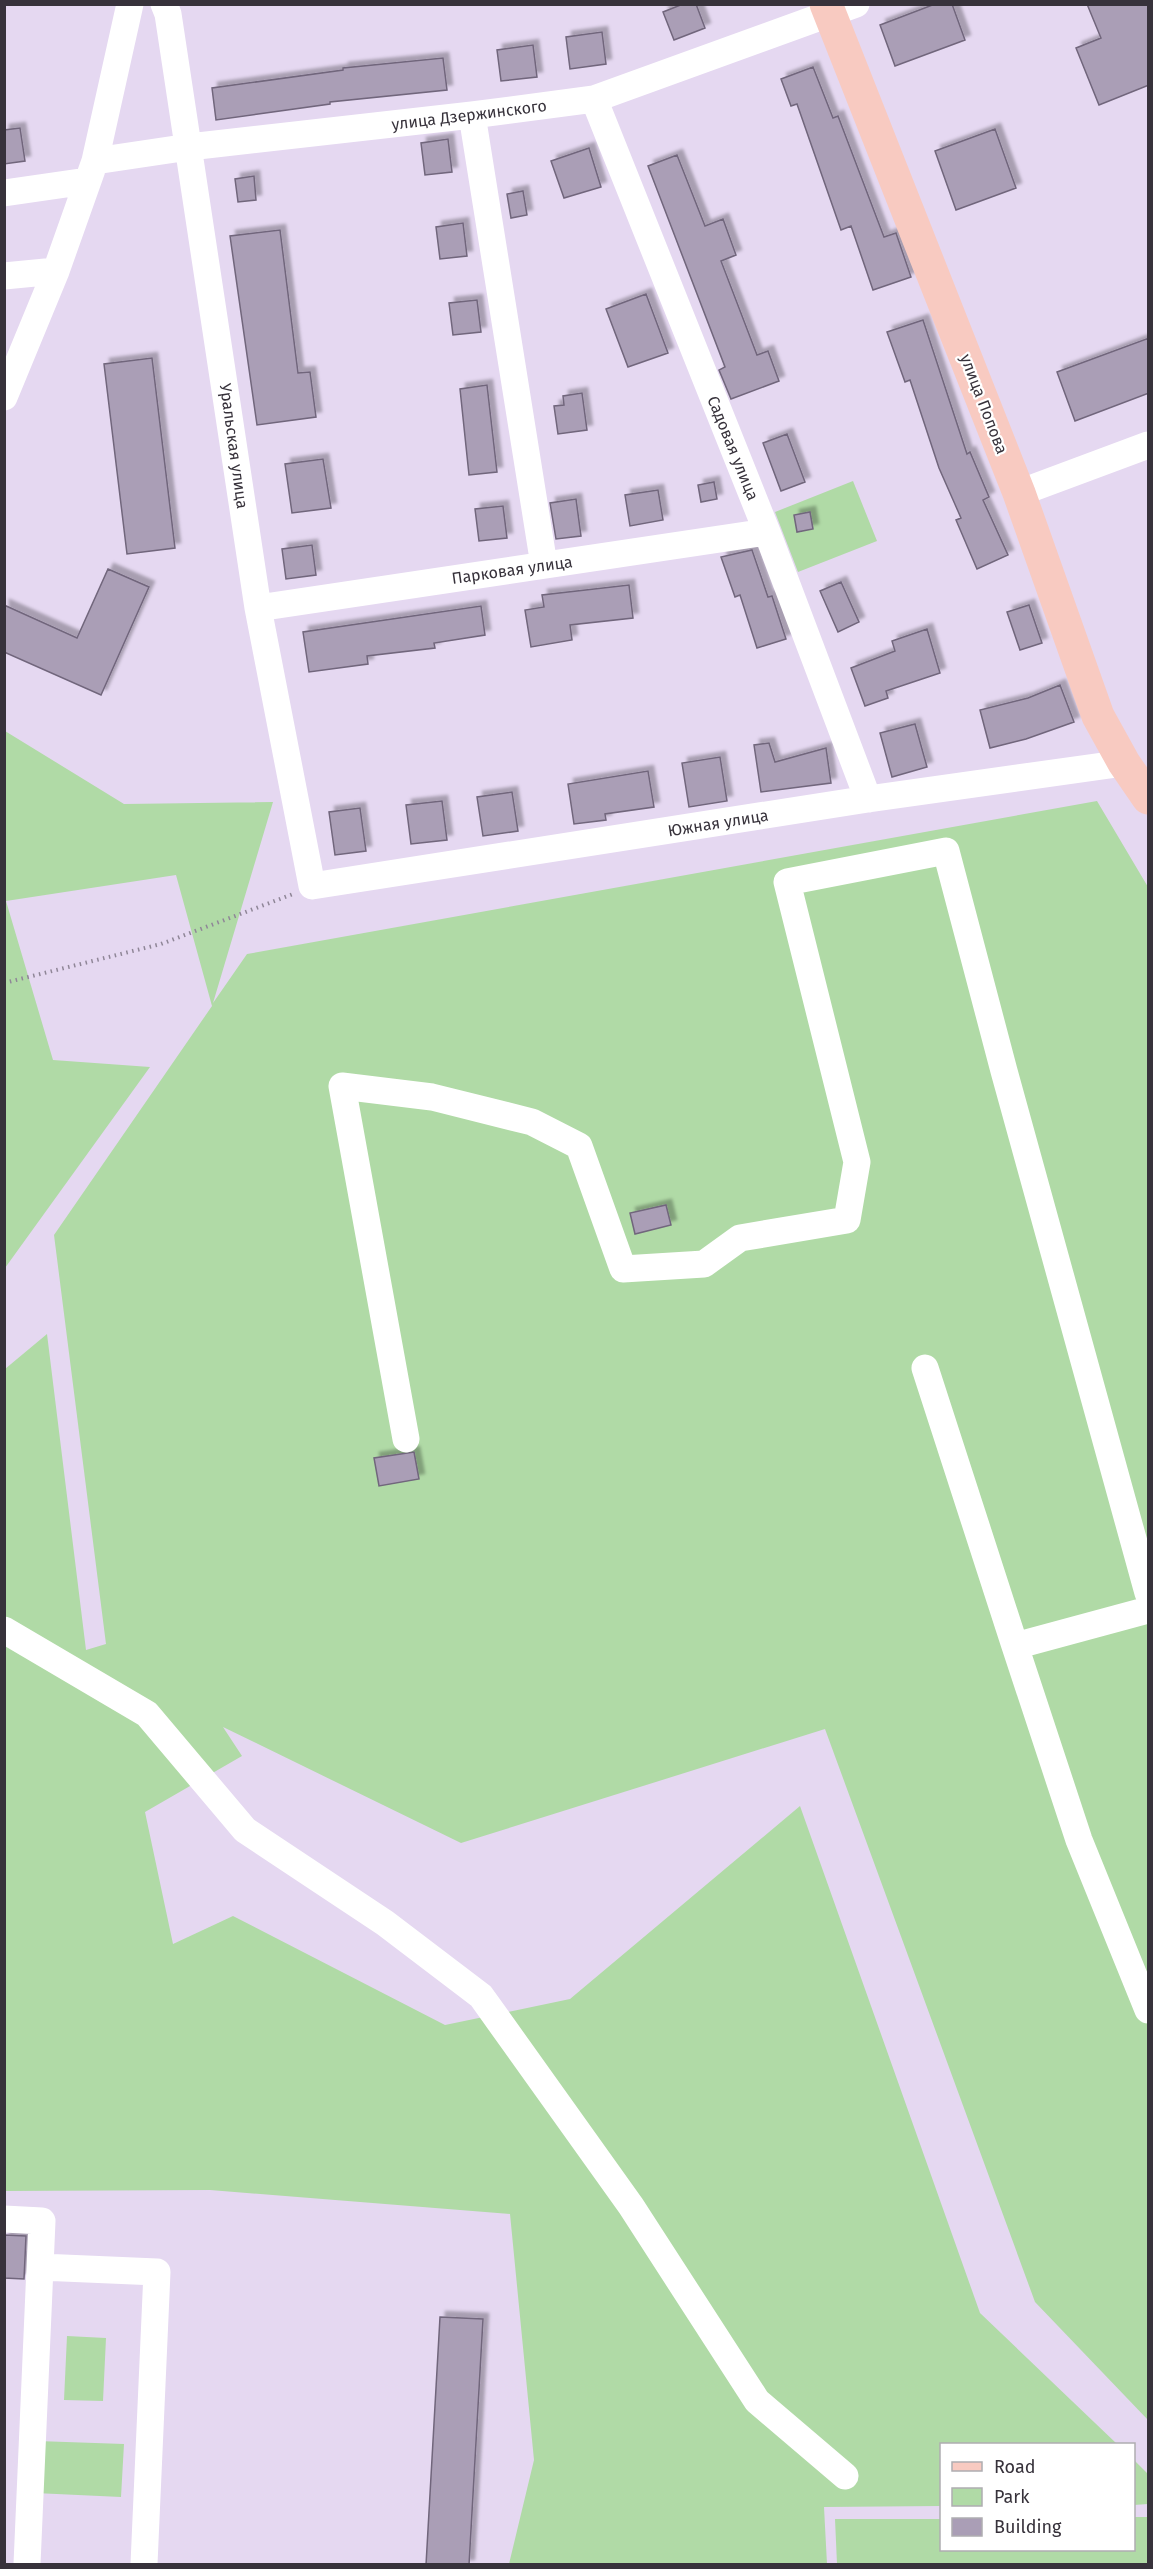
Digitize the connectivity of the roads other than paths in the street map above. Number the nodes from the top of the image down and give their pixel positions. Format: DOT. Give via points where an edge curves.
graph roads {
  1 [pos="130,4"];
  2 [pos="164,4"];
  3 [pos="837,8"];
  4 [pos="594,99"];
  5 [pos="472,115"];
  6 [pos="189,147"];
  7 [pos="91,171"];
  8 [pos="4,193"];
  9 [pos="56,271"];
  10 [pos="4,276"];
  11 [pos="4,397"];
  12 [pos="1149,445"];
  13 [pos="1019,493"];
  14 [pos="766,532"];
  15 [pos="544,565"];
  16 [pos="258,608"];
  17 [pos="1124,763"];
  18 [pos="1149,798"];
  19 [pos="868,800"];
  20 [pos="312,886"];
  21 [pos="924,1368"];
  22 [pos="406,1439"];
  23 [pos="1149,1593"];
  24 [pos="1149,1610"];
  25 [pos="4,1630"];
  26 [pos="1015,1646"];
  27 [pos="1149,2010"];
  28 [pos="4,2219"];
  29 [pos="40,2267"];
  30 [pos="845,2476"];
  31 [pos="27,2565"];
  32 [pos="144,2565"];
  1 -- 7 [label="street"];
  2 -- 6 [label="street, Уральская улица"];
  3 -- 4 [label="street, улица Дзержинского"];
  3 -- 13 [label="main road, улица Попова"];
  4 -- 5 [label="street, улица Дзержинского"];
  4 -- 14 [label="street, Садовая улица"];
  5 -- 6 [label="street, улица Дзержинского"];
  5 -- 15 [label="street"];
  6 -- 7 [label="street, улица Дзержинского"];
  6 -- 16 [label="street, Уральская улица"];
  7 -- 8 [label="street, улица Дзержинского"];
  7 -- 9 [label="street"];
  9 -- 10 [label="street"];
  9 -- 11 [label="street"];
  12 -- 13 [label="street"];
  13 -- 17 [label="main road, улица Попова" via="1098,716"];
  14 -- 15 [label="street, Парковая улица"];
  14 -- 19 [label="street, Садовая улица"];
  15 -- 16 [label="street, Парковая улица"];
  16 -- 20 [label="street, Уральская улица"];
  17 -- 18 [label="main road, улица Попова"];
  17 -- 19 [label="street, Южная улица"];
  19 -- 20 [label="street, Южная улица"];
  21 -- 26 [label="street"];
  22 -- 23 [label="street" via="342,1086 432,1097 532,1122 579,1146 623,1269 704,1264 740,1238 847,1220 856,1162 787,882 946,851"];
  24 -- 26 [label="street"];
  25 -- 30 [label="street" via="147,1714 245,1830 385,1923 481,1996 631,2206 758,2401"];
  26 -- 27 [label="street" via="1079,1840"];
  28 -- 29 [label="street" via="42,2221"];
  29 -- 31 [label="street"];
  29 -- 32 [label="street" via="157,2272"];
}
